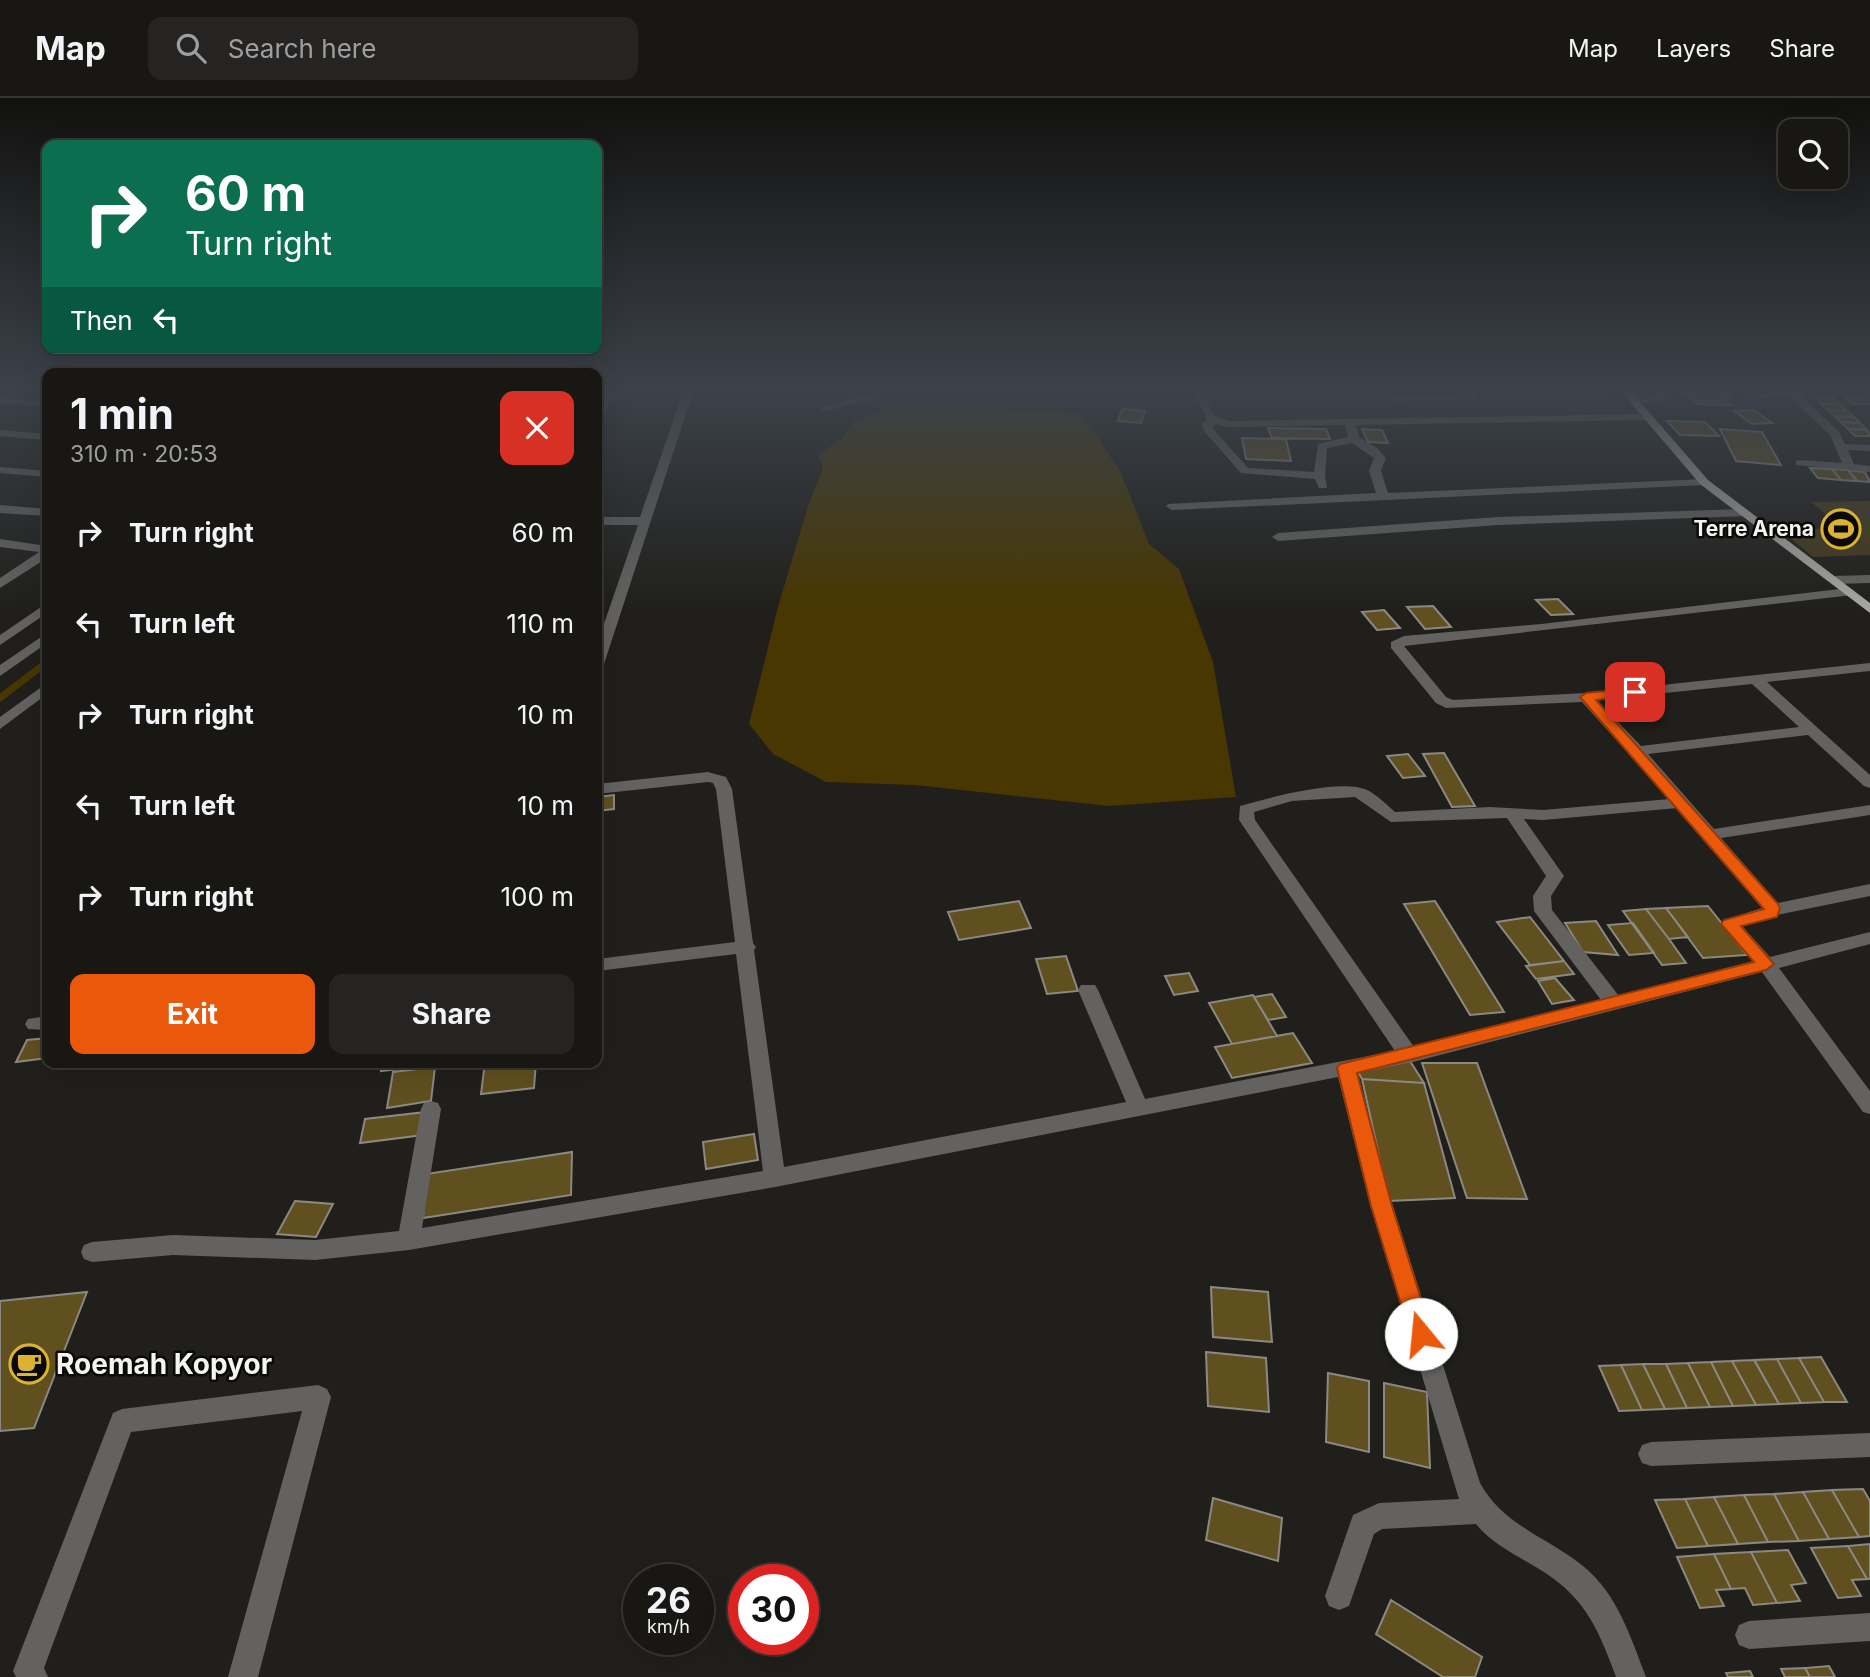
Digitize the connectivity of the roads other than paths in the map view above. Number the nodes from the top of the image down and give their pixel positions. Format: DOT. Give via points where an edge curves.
graph roads {
  1 [pos="663,463"];
  2 [pos="1238,463"];
  3 [pos="1320,463"];
  4 [pos="1378,463"];
  5 [pos="1687,463"];
  6 [pos="1800,463"];
  7 [pos="1848,463"];
  8 [pos="1850,468"];
  9 [pos="1870,469"];
  10 [pos="0,470"];
  11 [pos="42,474"];
  12 [pos="1319,476"];
  13 [pos="1704,482"];
  14 [pos="1383,496"];
  15 [pos="1327,499"];
  16 [pos="1172,506"];
  17 [pos="0,509"];
  18 [pos="42,513"];
  19 [pos="1743,513"];
  20 [pos="602,521"];
  21 [pos="643,521"];
  22 [pos="1278,537"];
  23 [pos="0,543"];
  24 [pos="42,548"];
  25 [pos="42,556"];
  26 [pos="1870,579"];
  27 [pos="1833,580"];
  28 [pos="0,584"];
  29 [pos="1848,592"];
  30 [pos="1870,609"];
  31 [pos="42,611"];
  32 [pos="602,635"];
  33 [pos="0,640"];
  34 [pos="42,641"];
  35 [pos="1870,667"];
  36 [pos="0,672"];
  37 [pos="1756,680"];
  38 [pos="42,691"];
  39 [pos="1586,697"];
  40 [pos="0,724"];
  41 [pos="1810,730"];
  42 [pos="1637,751"];
  43 [pos="1870,783"];
  44 [pos="602,788"];
  45 [pos="1682,803"];
  46 [pos="1870,810"];
  47 [pos="1513,814"];
  48 [pos="1710,835"];
  49 [pos="1870,890"];
  50 [pos="1773,910"];
  51 [pos="1870,938"];
  52 [pos="747,947"];
  53 [pos="602,964"];
  54 [pos="1766,964"];
  55 [pos="1088,990"];
  56 [pos="1614,1003"];
  57 [pos="1409,1056"];
  58 [pos="1346,1068"];
  59 [pos="1870,1106"];
  60 [pos="1139,1108"];
  61 [pos="430,1109"];
  62 [pos="775,1178"];
  63 [pos="409,1240"];
  64 [pos="92,1252"];
  65 [pos="1870,1445"];
  66 [pos="1651,1454"];
  67 [pos="1478,1511"];
  68 [pos="1339,1596"];
  69 [pos="1870,1627"];
  70 [pos="1749,1635"];
  71 [pos="33,1677"];
  72 [pos="243,1677"];
  73 [pos="1631,1677"];
  1 -- 21 [label="street"];
  2 -- 12 [label="street" via="1245,471"];
  3 -- 12 [label="street"];
  4 -- 14 [label="street" via="1375,471"];
  5 -- 13 [label="main road"];
  6 -- 8 [label="street"];
  7 -- 8 [label="street"];
  8 -- 9 [label="street"];
  10 -- 11 [label="street"];
  12 -- 15 [label="street"];
  13 -- 14 [label="street"];
  13 -- 19 [label="main road"];
  14 -- 15 [label="street"];
  15 -- 16 [label="street"];
  17 -- 18 [label="street"];
  19 -- 22 [label="street" via="1498,521"];
  19 -- 27 [label="main road"];
  20 -- 21 [label="street"];
  21 -- 32 [label="street"];
  23 -- 24 [label="street"];
  25 -- 28 [label="street"];
  26 -- 27 [label="street"];
  27 -- 29 [label="main road"];
  29 -- 30 [label="main road"];
  29 -- 39 [label="street" via="1404,640 1396,645 1441,700 1451,705"];
  31 -- 33 [label="street"];
  34 -- 36 [label="street"];
  35 -- 37 [label="street"];
  37 -- 39 [label="street"];
  37 -- 41 [label="street"];
  38 -- 40 [label="street"];
  39 -- 42 [label="street"];
  41 -- 42 [label="street"];
  41 -- 43 [label="street"];
  42 -- 45 [label="street"];
  44 -- 52 [label="street" via="708,777 720,780"];
  45 -- 47 [label="street"];
  45 -- 48 [label="street"];
  46 -- 48 [label="street"];
  47 -- 56 [label="street" via="1555,876 1542,895 1543,911"];
  47 -- 57 [label="street" via="1391,817 1355,792 1274,799 1245,812"];
  48 -- 50 [label="street"];
  49 -- 50 [label="street"];
  50 -- 54 [label="street" via="1730,924"];
  51 -- 54 [label="street"];
  52 -- 53 [label="street"];
  52 -- 62 [label="street"];
  54 -- 56 [label="street"];
  54 -- 59 [label="street"];
  55 -- 60 [label="street"];
  56 -- 57 [label="street"];
  57 -- 58 [label="street"];
  58 -- 60 [label="street"];
  58 -- 67 [label="street" via="1381,1206"];
  60 -- 62 [label="street"];
  61 -- 63 [label="street"];
  62 -- 63 [label="street"];
  63 -- 64 [label="street" via="315,1250 173,1245"];
  65 -- 66 [label="street"];
  67 -- 68 [label="street" via="1380,1516 1363,1525"];
  67 -- 73 [label="street" via="1574,1576 1593,1595 1608,1618"];
  69 -- 70 [label="street"];
  71 -- 72 [label="street" via="27,1671 122,1421 318,1397"];
}
